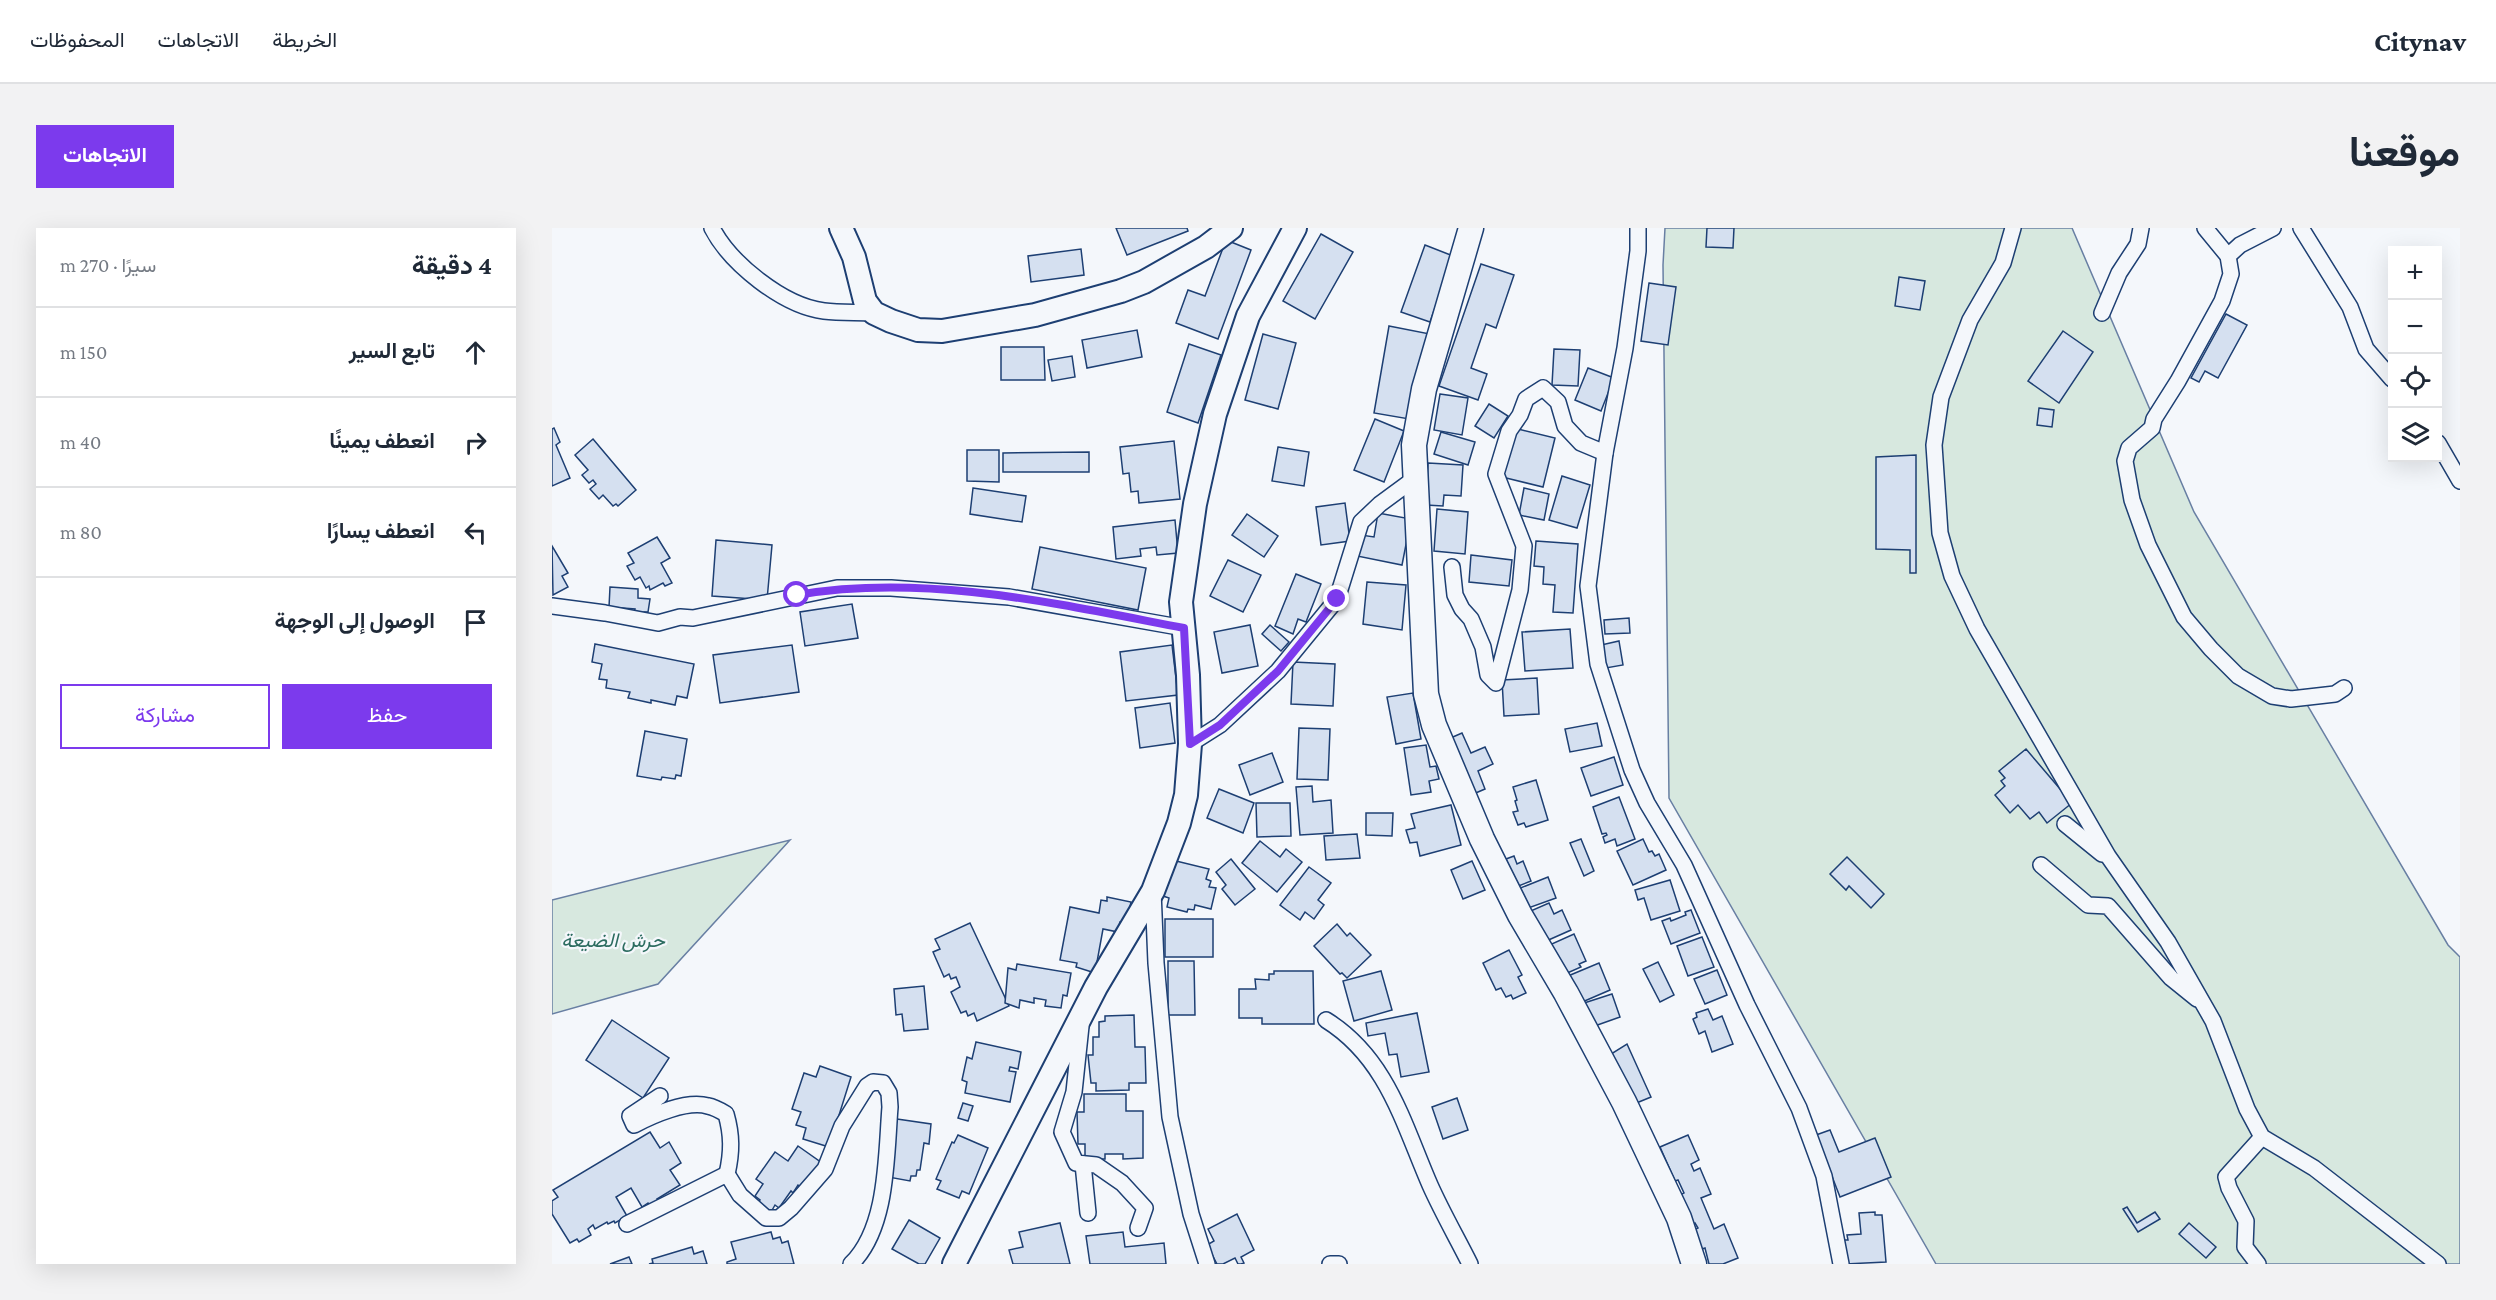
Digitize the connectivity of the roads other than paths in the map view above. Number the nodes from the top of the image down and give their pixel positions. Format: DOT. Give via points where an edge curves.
graph roads {
  1 [pos="712,228"];
  2 [pos="842,228"];
  3 [pos="1231,228"];
  4 [pos="1295,228"];
  5 [pos="1471,228"];
  6 [pos="1638,228"];
  7 [pos="2013,228"];
  8 [pos="2141,228"];
  9 [pos="2205,228"];
  10 [pos="2273,228"];
  11 [pos="2301,228"];
  12 [pos="2228,256"];
  13 [pos="874,313"];
  14 [pos="2102,313"];
  15 [pos="2388,374"];
  16 [pos="2442,450"];
  17 [pos="1605,453"];
  18 [pos="1414,478"];
  19 [pos="2460,482"];
  20 [pos="1452,567"];
  21 [pos="552,606"];
  22 [pos="1184,628"];
  23 [pos="2344,688"];
  24 [pos="1190,744"];
  25 [pos="2066,824"];
  26 [pos="2112,862"];
  27 [pos="2041,865"];
  28 [pos="1153,891"];
  29 [pos="1082,1014"];
  30 [pos="1326,1020"];
  31 [pos="2213,1021"];
  32 [pos="660,1096"];
  33 [pos="2262,1137"];
  34 [pos="1083,1164"];
  35 [pos="727,1174"];
  36 [pos="1088,1213"];
  37 [pos="627,1224"];
  38 [pos="1138,1228"];
  39 [pos="851,1264"];
  40 [pos="954,1264"];
  41 [pos="1207,1264"];
  42 [pos="1330,1264"];
  43 [pos="1339,1264"];
  44 [pos="1470,1264"];
  45 [pos="1694,1264"];
  46 [pos="1841,1264"];
  47 [pos="2258,1264"];
  48 [pos="2438,1264"];
  1 -- 13 [label="street" via="719,242 746,270 790,299 822,311"];
  2 -- 13 [label="street" via="865,301"];
  3 -- 13 [label="street" via="1206,248 1144,282 1082,304 942,331 918,330"];
  4 -- 22 [label="street" via="1248,316 1215,414 1195,504 1181,602"];
  5 -- 18 [label="main road" via="1424,389 1414,446"];
  6 -- 17 [label="street" via="1626,348"];
  7 -- 26 [label="street" via="2003,262 1970,320 1941,397 1934,444 1940,533 1952,576 1977,629"];
  8 -- 14 [label="street" via="2138,244 2119,273"];
  9 -- 12 [label="street"];
  10 -- 12 [label="street"];
  11 -- 15 [label="street" via="2350,307 2366,349"];
  12 -- 23 [label="street" via="2231,274 2222,301 2152,428 2130,448 2125,461 2133,500 2148,545 2184,618 2238,676 2272,696 2291,699 2335,694"];
  16 -- 19 [label="street"];
  17 -- 20 [label="street" via="1581,443 1566,426 1558,402 1543,388 1526,399 1509,431 1496,474 1524,546 1520,590 1496,683 1488,675 1483,646 1471,619 1455,595"];
  17 -- 46 [label="street" via="1588,586 1598,664 1608,701 1647,802 1684,866 1799,1108 1824,1176"];
  18 -- 24 [label="street" via="1361,522 1337,599 1278,671 1220,725"];
  18 -- 45 [label="main road" via="1423,668 1434,725 1482,838 1624,1102 1679,1218"];
  21 -- 22 [label="street" via="658,623 837,588 891,588 1009,597"];
  22 -- 24 [label="street"];
  24 -- 28 [label="street" via="1184,805"];
  25 -- 26 [label="street"];
  26 -- 31 [label="street" via="2168,942"];
  27 -- 31 [label="street" via="2088,904 2108,906 2171,978 2194,995"];
  28 -- 29 [label="street"];
  28 -- 41 [label="street" via="1170,1117 1191,1214"];
  29 -- 34 [label="street" via="1074,1092 1062,1132 1076,1163"];
  29 -- 40 [label="street"];
  30 -- 44 [label="street" via="1352,1038 1374,1063"];
  31 -- 33 [label="street"];
  32 -- 35 [label="street" via="630,1116 634,1125 678,1108 708,1105 726,1114 732,1153"];
  33 -- 47 [label="street" via="2226,1177 2246,1221 2245,1247"];
  33 -- 48 [label="street" via="2314,1168"];
  34 -- 36 [label="street"];
  34 -- 38 [label="street" via="1096,1165 1122,1183 1145,1208"];
  35 -- 37 [label="street"];
  35 -- 39 [label="street" via="740,1195 766,1218 779,1218 825,1169 842,1126 867,1086 883,1083 890,1107 879,1216"];
  42 -- 43 [label="street"];
}
